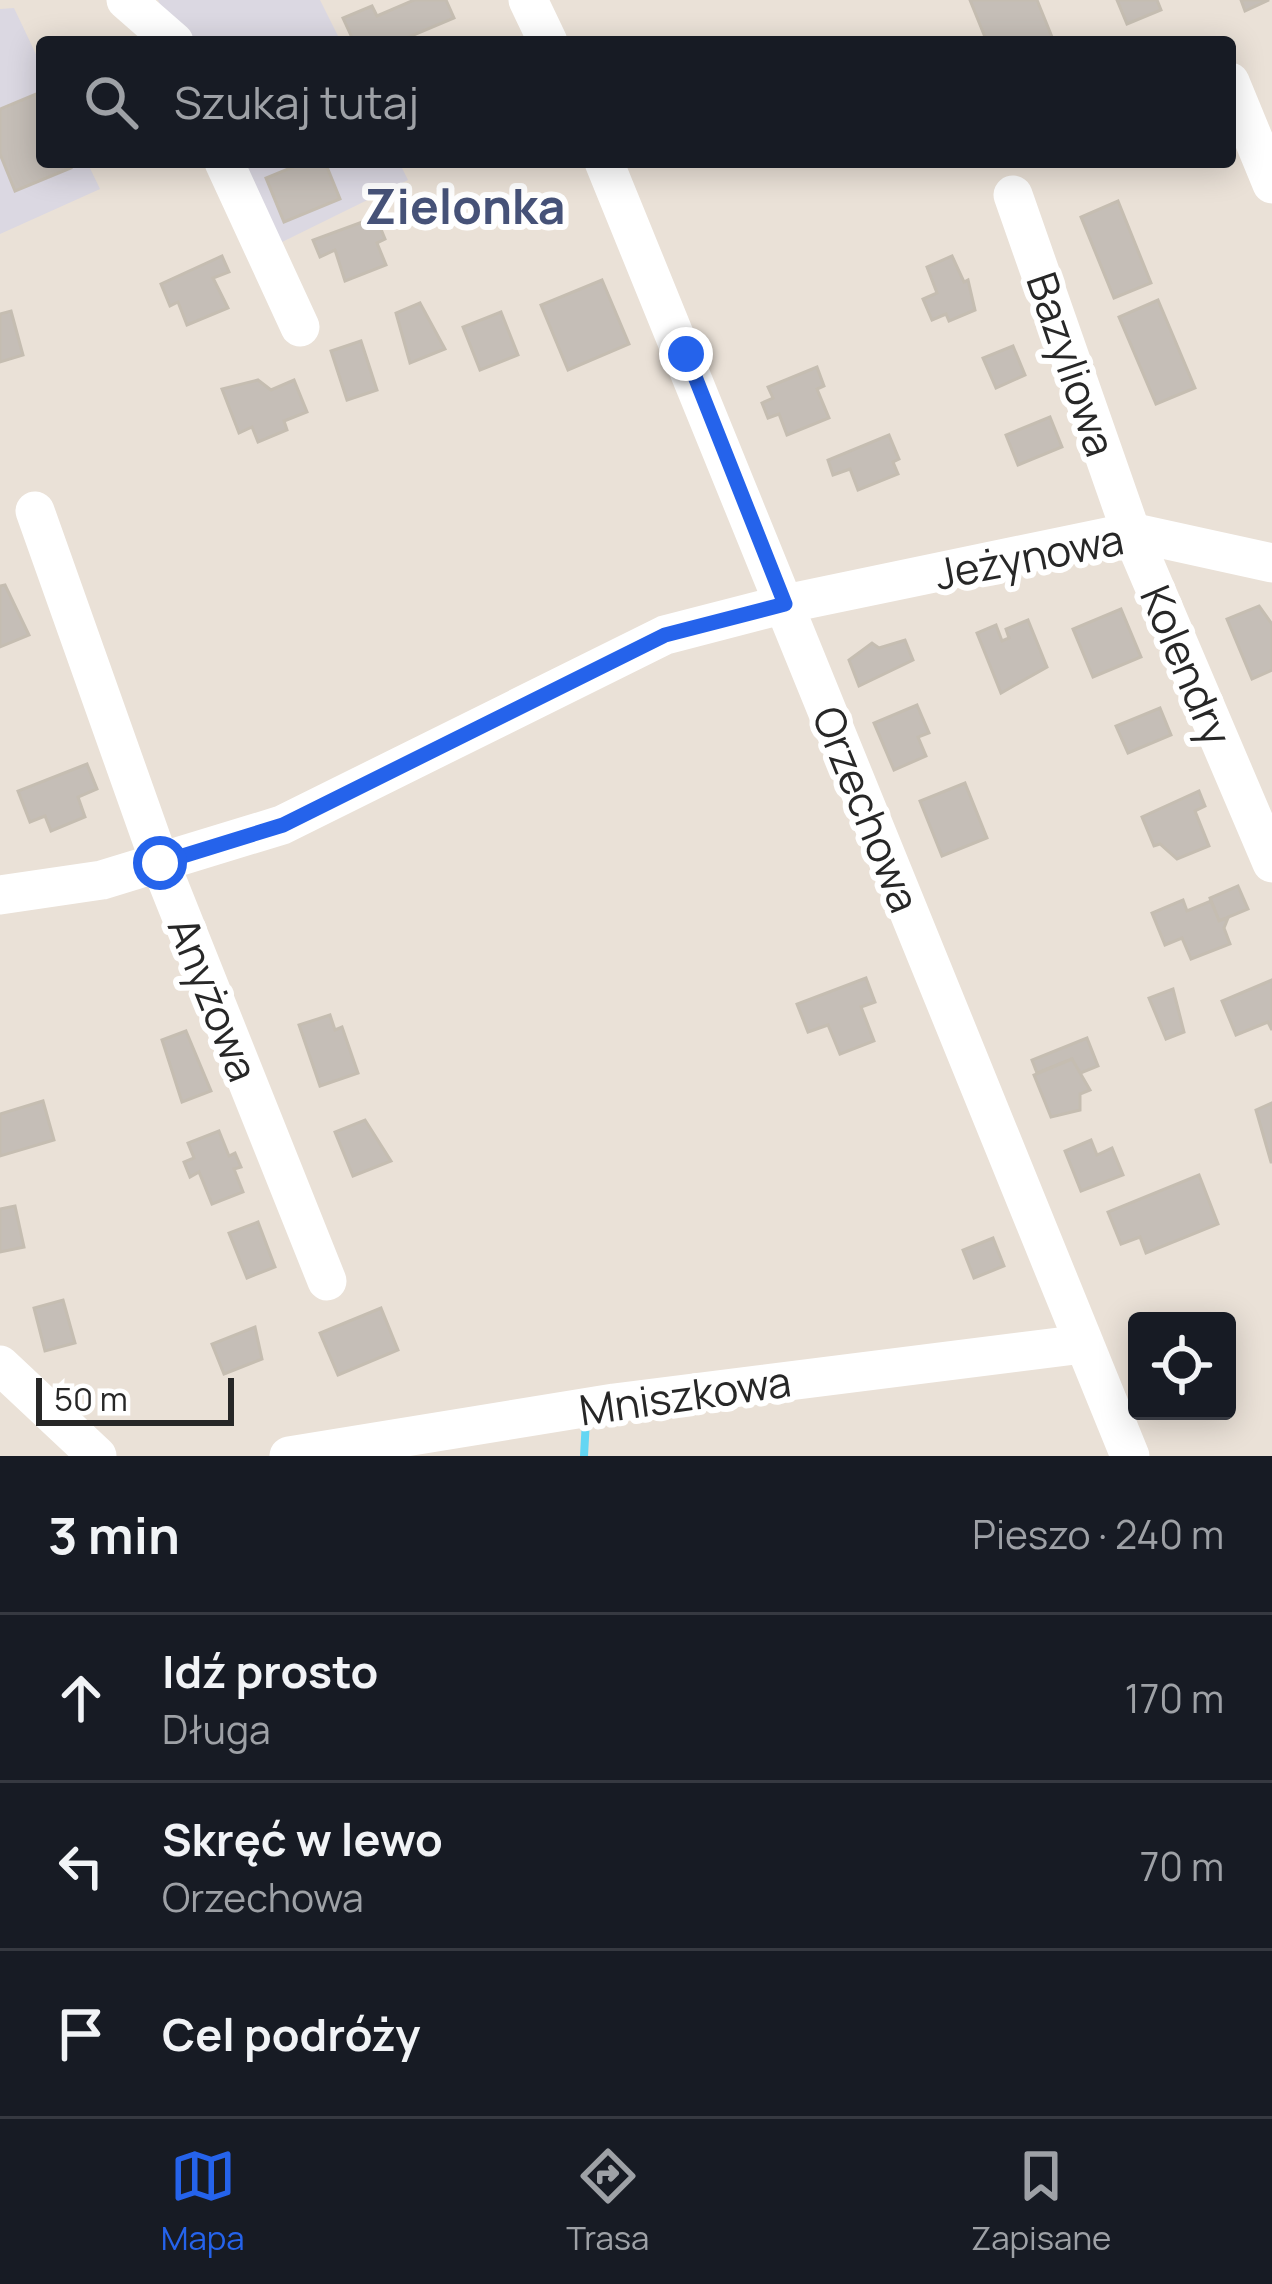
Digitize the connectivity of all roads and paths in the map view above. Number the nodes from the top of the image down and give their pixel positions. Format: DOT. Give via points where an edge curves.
graph roads {
  1 [pos="126,0"];
  2 [pos="528,0"];
  3 [pos="167,36"];
  4 [pos="545,36"];
  5 [pos="1236,97"];
  6 [pos="227,168"];
  7 [pos="606,168"];
  8 [pos="1272,184"];
  9 [pos="1013,195"];
  10 [pos="300,327"];
  11 [pos="35,511"];
  12 [pos="1131,532"];
  13 [pos="1272,563"];
  14 [pos="785,604"];
  15 [pos="160,863"];
  16 [pos="1272,863"];
  17 [pos="0,895"];
  18 [pos="327,1281"];
  19 [pos="1083,1344"];
  20 [pos="0,1365"];
  21 [pos="97,1456"];
  22 [pos="289,1456"];
  23 [pos="1130,1456"];
  1 -- 3 [label="street"];
  2 -- 4 [label="street"];
  5 -- 8 [label="street"];
  6 -- 10 [label="street"];
  7 -- 14 [label="street, Orzechowa"];
  9 -- 12 [label="street, Bazyliowa"];
  11 -- 15 [label="street, Anyżowa"];
  12 -- 13 [label="street, Jeżynowa"];
  12 -- 14 [label="street, Jeżynowa"];
  12 -- 16 [label="street, Kolendry"];
  14 -- 15 [label="street, Jeżynowa" via="665,635 283,825"];
  14 -- 19 [label="street, Orzechowa"];
  15 -- 17 [label="street, Jeżynowa"];
  15 -- 18 [label="street, Anyżowa"];
  19 -- 22 [label="street, Mniszkowa" via="614,1403"];
  19 -- 23 [label="street, Orzechowa"];
  20 -- 21 [label="street"];
}
